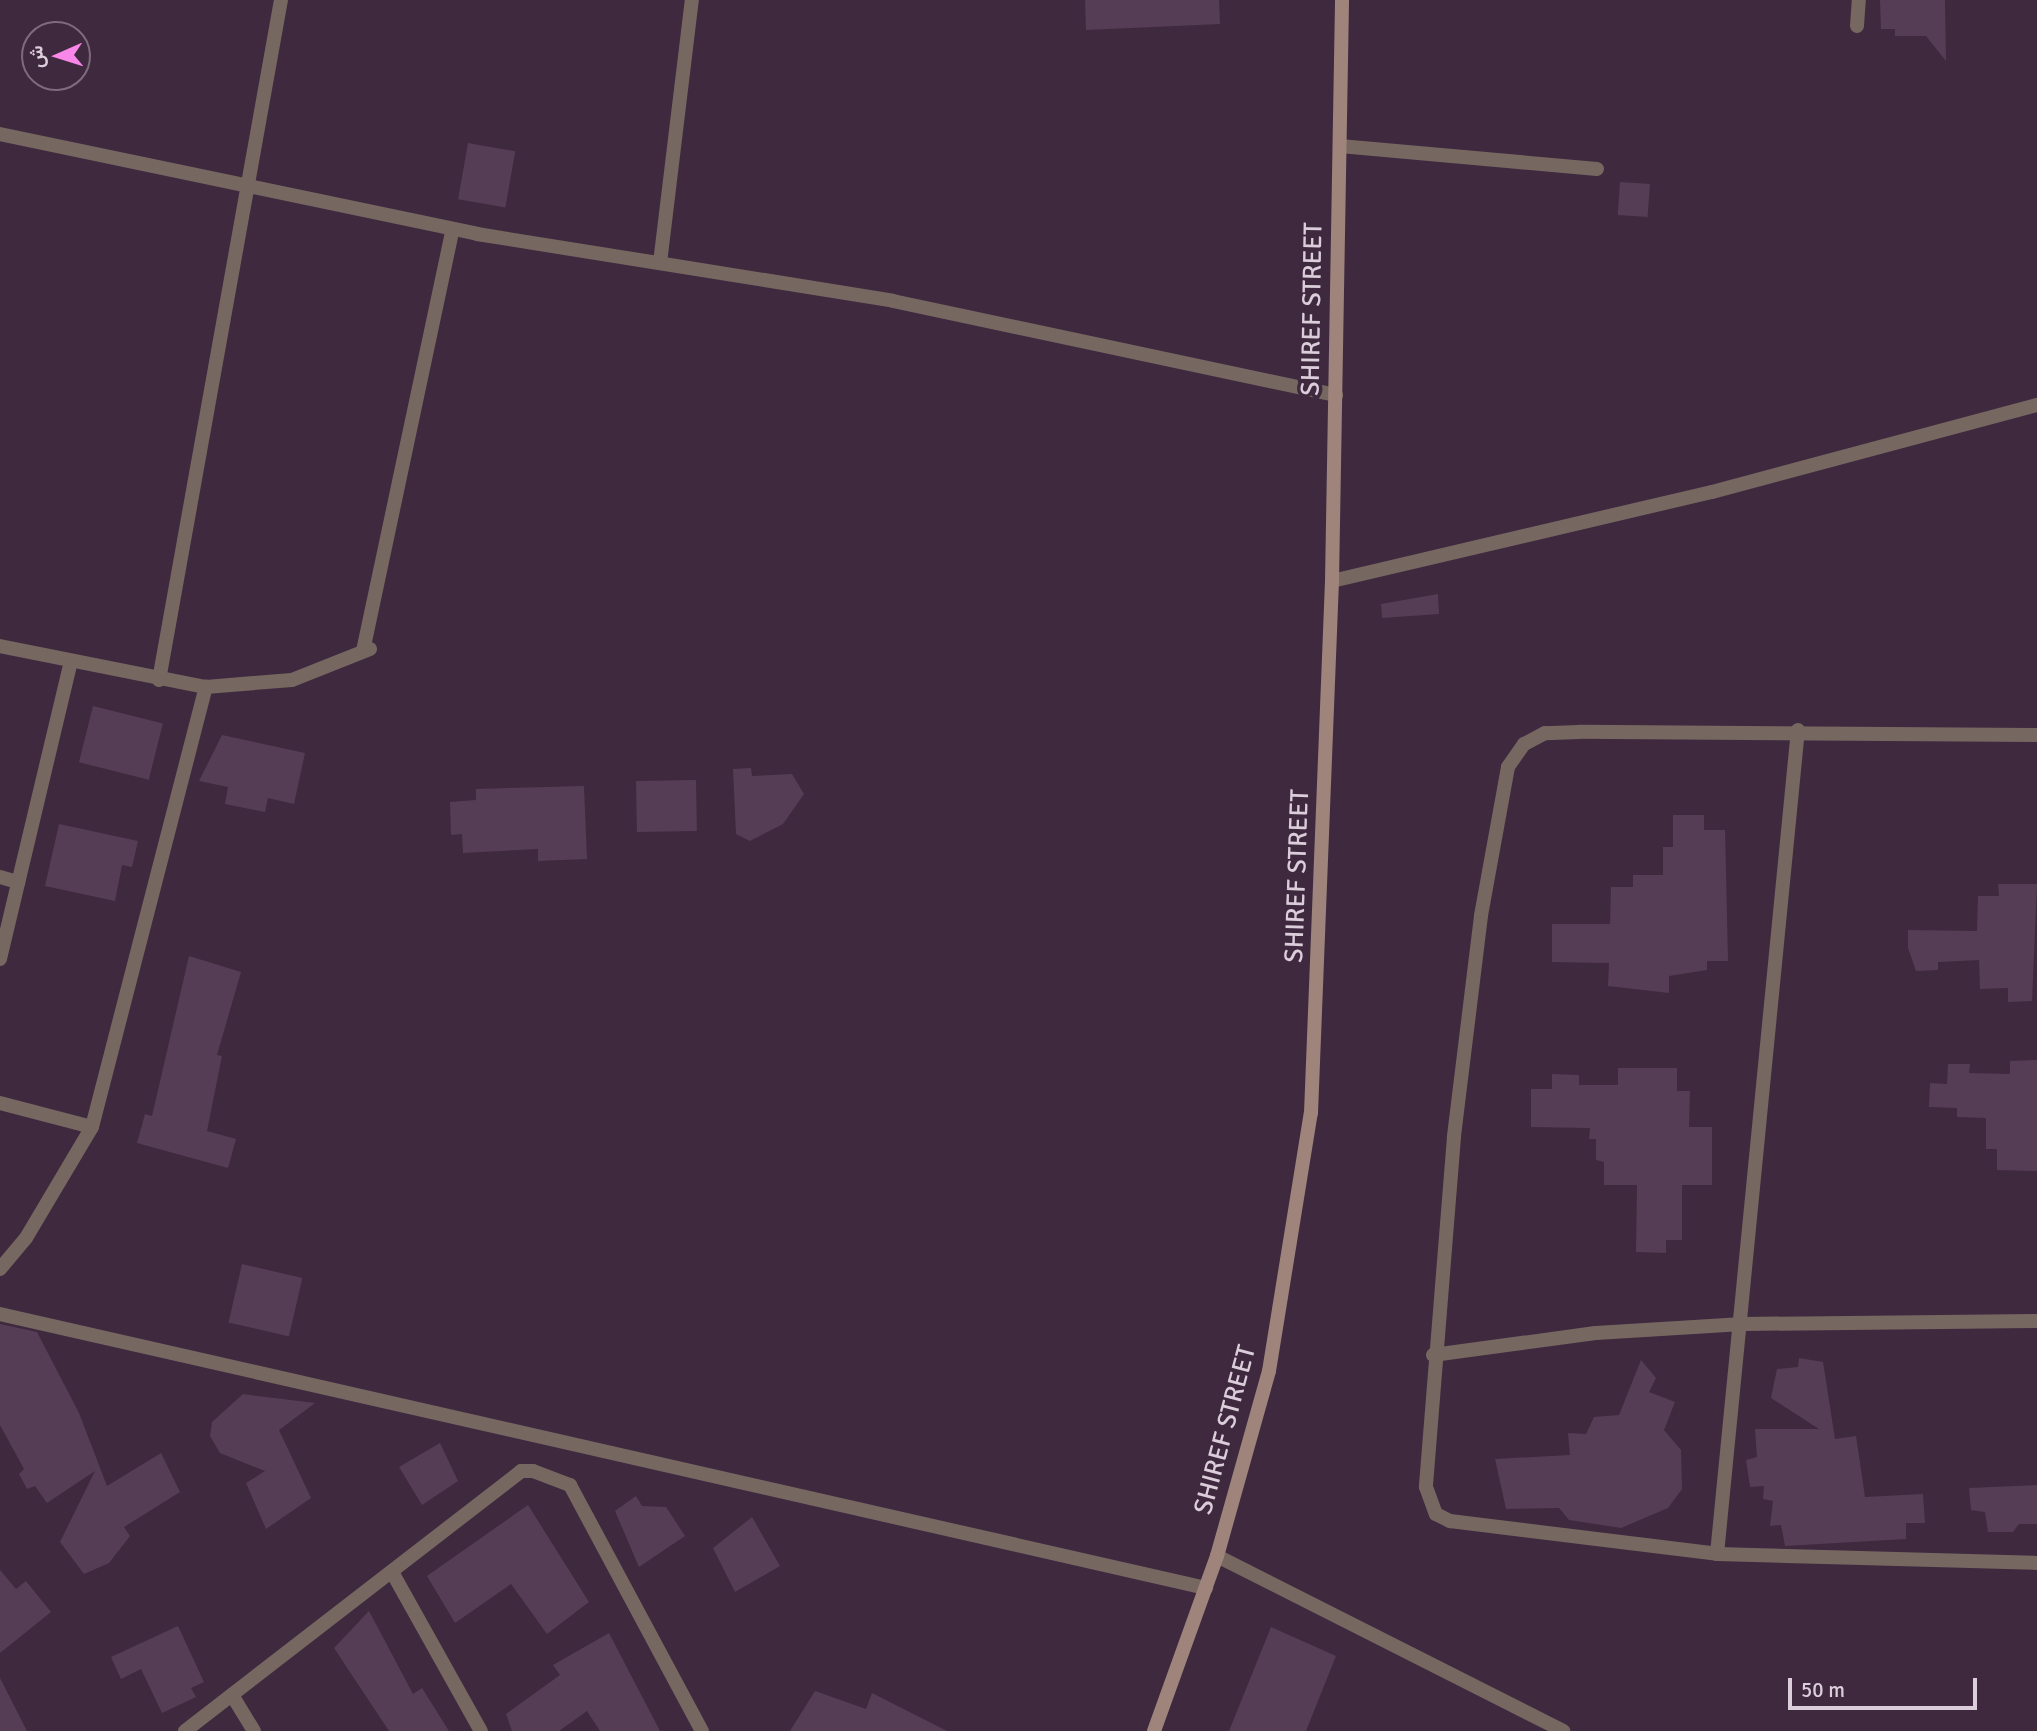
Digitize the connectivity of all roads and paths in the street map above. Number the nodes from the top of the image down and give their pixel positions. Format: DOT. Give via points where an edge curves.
graph roads {
  1 [pos="281,0"];
  2 [pos="692,0"];
  3 [pos="1342,0"];
  4 [pos="1859,0"];
  5 [pos="1857,26"];
  6 [pos="0,134"];
  7 [pos="1340,146"];
  8 [pos="1597,169"];
  9 [pos="246,188"];
  10 [pos="453,229"];
  11 [pos="660,263"];
  12 [pos="1336,395"];
  13 [pos="2037,405"];
  14 [pos="1332,581"];
  15 [pos="0,646"];
  16 [pos="71,661"];
  17 [pos="159,680"];
  18 [pos="206,687"];
  19 [pos="1798,730"];
  20 [pos="2037,735"];
  21 [pos="0,877"];
  22 [pos="18,882"];
  23 [pos="0,959"];
  24 [pos="0,1103"];
  25 [pos="92,1127"];
  26 [pos="0,1269"];
  27 [pos="0,1314"];
  28 [pos="2037,1321"];
  29 [pos="1743,1325"];
  30 [pos="1433,1355"];
  31 [pos="1717,1554"];
  32 [pos="1217,1556"];
  33 [pos="2037,1563"];
  34 [pos="391,1572"];
  35 [pos="1206,1588"];
  36 [pos="232,1695"];
  37 [pos="186,1731"];
  38 [pos="254,1731"];
  39 [pos="481,1731"];
  40 [pos="702,1731"];
  41 [pos="1154,1731"];
  42 [pos="1563,1731"];
  1 -- 9 [label="street"];
  2 -- 11 [label="street"];
  3 -- 7 [label="main road, SHIREF STREET"];
  4 -- 5 [label="street"];
  6 -- 9 [label="street"];
  7 -- 8 [label="street"];
  7 -- 12 [label="main road, SHIREF STREET"];
  9 -- 10 [label="street"];
  9 -- 17 [label="street"];
  10 -- 11 [label="street"];
  10 -- 18 [label="street" via="368,650 292,680"];
  11 -- 12 [label="street" via="893,301"];
  12 -- 14 [label="main road, SHIREF STREET"];
  13 -- 14 [label="street" via="1712,492"];
  14 -- 32 [label="main road, SHIREF STREET" via="1311,1113 1269,1371"];
  15 -- 16 [label="street"];
  16 -- 17 [label="street"];
  16 -- 22 [label="street"];
  17 -- 18 [label="street"];
  18 -- 25 [label="street"];
  19 -- 20 [label="street"];
  19 -- 29 [label="street"];
  19 -- 30 [label="street" via="1545,733 1524,744 1508,767 1481,916"];
  21 -- 22 [label="street"];
  22 -- 23 [label="street"];
  24 -- 25 [label="street"];
  25 -- 26 [label="street" via="26,1238"];
  27 -- 35 [label="street"];
  28 -- 29 [label="street"];
  29 -- 30 [label="street" via="1596,1333"];
  29 -- 31 [label="street"];
  30 -- 31 [label="street" via="1426,1487 1436,1514 1450,1521"];
  31 -- 33 [label="street"];
  32 -- 35 [label="main road, SHIREF STREET"];
  32 -- 42 [label="street"];
  34 -- 36 [label="street"];
  34 -- 39 [label="street"];
  34 -- 40 [label="street" via="521,1471 563,1480"];
  35 -- 41 [label="main road, SHIREF STREET"];
  36 -- 37 [label="street"];
  36 -- 38 [label="street"];
}
